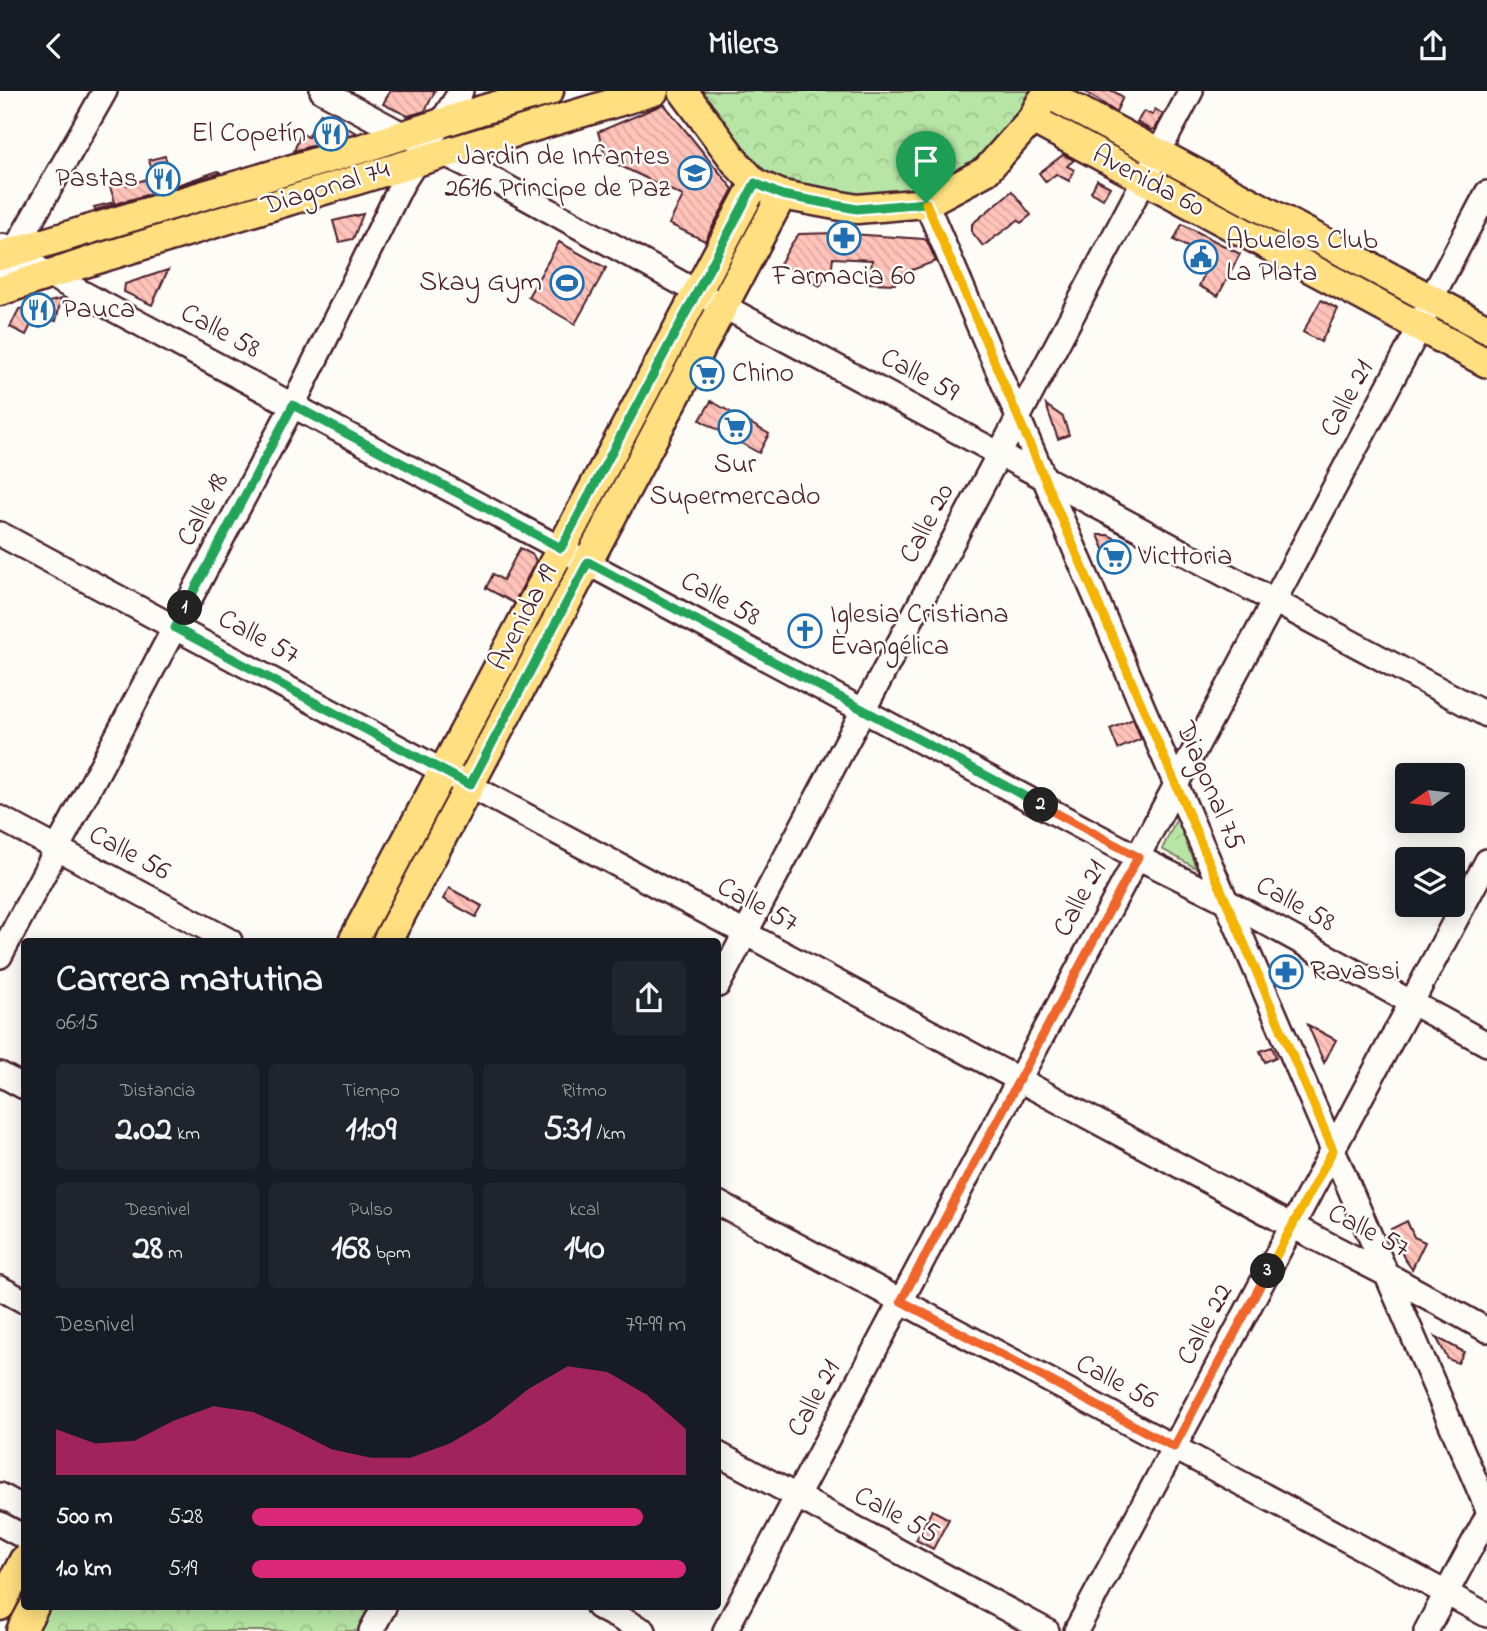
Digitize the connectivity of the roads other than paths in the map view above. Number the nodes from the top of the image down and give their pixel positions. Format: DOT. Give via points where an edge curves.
graph roads {
  1 [pos="105,91"];
  2 [pos="322,91"];
  3 [pos="461,91"];
  4 [pos="549,91"];
  5 [pos="654,91"];
  6 [pos="683,91"];
  7 [pos="1191,91"];
  8 [pos="1046,92"];
  9 [pos="1032,119"];
  10 [pos="426,144"];
  11 [pos="1158,153"];
  12 [pos="1144,180"];
  13 [pos="755,183"];
  14 [pos="1487,193"];
  15 [pos="782,195"];
  16 [pos="926,203"];
  17 [pos="5,251"];
  18 [pos="49,275"];
  19 [pos="0,291"];
  20 [pos="697,292"];
  21 [pos="1431,299"];
  22 [pos="724,306"];
  23 [pos="1420,327"];
  24 [pos="1487,330"];
  25 [pos="1487,363"];
  26 [pos="293,405"];
  27 [pos="1018,416"];
  28 [pos="999,453"];
  29 [pos="1044,476"];
  30 [pos="0,534"];
  31 [pos="561,548"];
  32 [pos="588,562"];
  33 [pos="1274,601"];
  34 [pos="175,628"];
  35 [pos="863,710"];
  36 [pos="1487,715"];
  37 [pos="443,771"];
  38 [pos="1175,783"];
  39 [pos="470,785"];
  40 [pos="0,818"];
  41 [pos="57,849"];
  42 [pos="1138,857"];
  43 [pos="1487,861"];
  44 [pos="1226,901"];
  45 [pos="745,933"];
  46 [pos="224,938"];
  47 [pos="354,938"];
  48 [pos="389,938"];
  49 [pos="0,956"];
  50 [pos="721,979"];
  51 [pos="1411,1003"];
  52 [pos="1487,1044"];
  53 [pos="0,1074"];
  54 [pos="1019,1080"];
  55 [pos="21,1085"];
  56 [pos="1333,1150"];
  57 [pos="721,1205"];
  58 [pos="1292,1226"];
  59 [pos="1387,1274"];
  60 [pos="0,1288"];
  61 [pos="21,1299"];
  62 [pos="901,1301"];
  63 [pos="1487,1330"];
  64 [pos="1174,1447"];
  65 [pos="721,1456"];
  66 [pos="0,1495"];
  67 [pos="797,1497"];
  68 [pos="21,1506"];
  69 [pos="1487,1508"];
  70 [pos="1487,1517"];
  71 [pos="0,1524"];
  72 [pos="21,1535"];
  73 [pos="21,1566"];
  74 [pos="1446,1593"];
  75 [pos="0,1606"];
  76 [pos="32,1610"];
  77 [pos="382,1610"];
  78 [pos="604,1610"];
  79 [pos="1487,1615"];
  80 [pos="21,1631"];
  81 [pos="371,1631"];
  82 [pos="644,1631"];
  83 [pos="725,1631"];
  84 [pos="1047,1631"];
  85 [pos="1076,1631"];
  86 [pos="1426,1631"];
  1 -- 17 [label="street"];
  2 -- 10 [label="street, Calle 59"];
  3 -- 10 [label="street, Calle 18"];
  4 -- 10 [label="main road, Diagonal 74"];
  5 -- 10 [label="main road, Diagonal 74"];
  6 -- 13 [label="main road"];
  7 -- 11 [label="street, Calle 20"];
  8 -- 9 [label="main road"];
  8 -- 11 [label="main road, Avenida 60"];
  9 -- 12 [label="main road, Avenida 60"];
  9 -- 16 [label="main road" via="986,170"];
  10 -- 17 [label="main road, Diagonal 74"];
  10 -- 18 [label="main road, Diagonal 74"];
  10 -- 20 [label="street, Calle 59"];
  10 -- 26 [label="street, Calle 18"];
  11 -- 12 [label="street, Calle 20"];
  11 -- 21 [label="main road, Avenida 60"];
  12 -- 23 [label="main road, Avenida 60"];
  12 -- 27 [label="street, Calle 20"];
  13 -- 15 [label="main road"];
  13 -- 20 [label="main road, Avenida 19"];
  14 -- 21 [label="street, Calle 21"];
  15 -- 16 [label="main road" via="857,209"];
  15 -- 22 [label="main road, Avenida 19"];
  16 -- 27 [label="street, Diagonal 75"];
  17 -- 18 [label="street, Calle 58"];
  17 -- 19 [label="street"];
  18 -- 19 [label="main road, Diagonal 74"];
  18 -- 26 [label="street, Calle 58"];
  20 -- 22 [label="street, Calle 59"];
  20 -- 31 [label="main road, Avenida 19"];
  21 -- 23 [label="street, Calle 21"];
  21 -- 24 [label="main road, Avenida 60"];
  22 -- 28 [label="street, Calle 59"];
  22 -- 32 [label="main road, Avenida 19"];
  23 -- 25 [label="main road, Avenida 60"];
  23 -- 33 [label="street, Calle 21"];
  26 -- 31 [label="street, Calle 58"];
  26 -- 34 [label="street, Calle 18"];
  27 -- 28 [label="street, Calle 20"];
  27 -- 29 [label="street, Diagonal 75"];
  28 -- 29 [label="street, Calle 59"];
  28 -- 35 [label="street, Calle 20"];
  29 -- 33 [label="street, Calle 59"];
  29 -- 38 [label="street, Diagonal 75"];
  30 -- 34 [label="street, Calle 57"];
  31 -- 32 [label="street, Calle 58"];
  31 -- 37 [label="main road, Avenida 19"];
  32 -- 35 [label="street, Calle 58"];
  32 -- 39 [label="main road, Avenida 19"];
  33 -- 36 [label="street, Calle 59"];
  33 -- 38 [label="street, Calle 21"];
  34 -- 37 [label="street, Calle 57"];
  34 -- 41 [label="street, Calle 18"];
  35 -- 42 [label="street, Calle 58"];
  35 -- 45 [label="street, Calle 20"];
  37 -- 39 [label="street, Calle 57"];
  37 -- 47 [label="main road, Avenida 19"];
  38 -- 42 [label="street, Calle 21"];
  38 -- 44 [label="street, Diagonal 75"];
  39 -- 45 [label="street, Calle 57"];
  39 -- 48 [label="main road, Avenida 19"];
  40 -- 41 [label="street, Calle 56"];
  41 -- 46 [label="street, Calle 56"];
  41 -- 49 [label="street, Calle 18"];
  42 -- 44 [label="street, Calle 58"];
  42 -- 54 [label="street, Calle 21"];
  43 -- 51 [label="street, Calle 22"];
  44 -- 51 [label="street, Calle 58"];
  44 -- 56 [label="street, Diagonal 75"];
  45 -- 50 [label="street, Calle 20"];
  45 -- 54 [label="street, Calle 57"];
  51 -- 52 [label="street, Calle 58"];
  51 -- 56 [label="street, Calle 22"];
  53 -- 55 [label="street"];
  54 -- 58 [label="street, Calle 57"];
  54 -- 62 [label="street, Calle 21"];
  56 -- 58 [label="street, Calle 22"];
  56 -- 59 [label="street, Diagonal 75"];
  57 -- 62 [label="street, Calle 56"];
  58 -- 59 [label="street, Calle 57"];
  58 -- 64 [label="street, Calle 22"];
  59 -- 63 [label="street, Calle 57"];
  59 -- 69 [label="street, Diagonal 75"];
  60 -- 61 [label="street"];
  62 -- 64 [label="street, Calle 56"];
  62 -- 67 [label="street, Calle 21"];
  64 -- 74 [label="street, Calle 56"];
  64 -- 85 [label="street, Calle 22"];
  65 -- 67 [label="street, Calle 55"];
  66 -- 68 [label="street"];
  67 -- 83 [label="street, Calle 21"];
  67 -- 84 [label="street, Calle 55"];
  70 -- 74 [label="street"];
  71 -- 72 [label="street"];
  73 -- 75 [label="main road"];
  74 -- 79 [label="street, Calle 56"];
  74 -- 86 [label="street"];
  76 -- 80 [label="main road"];
  77 -- 81 [label="street"];
  78 -- 82 [label="street"];
}
